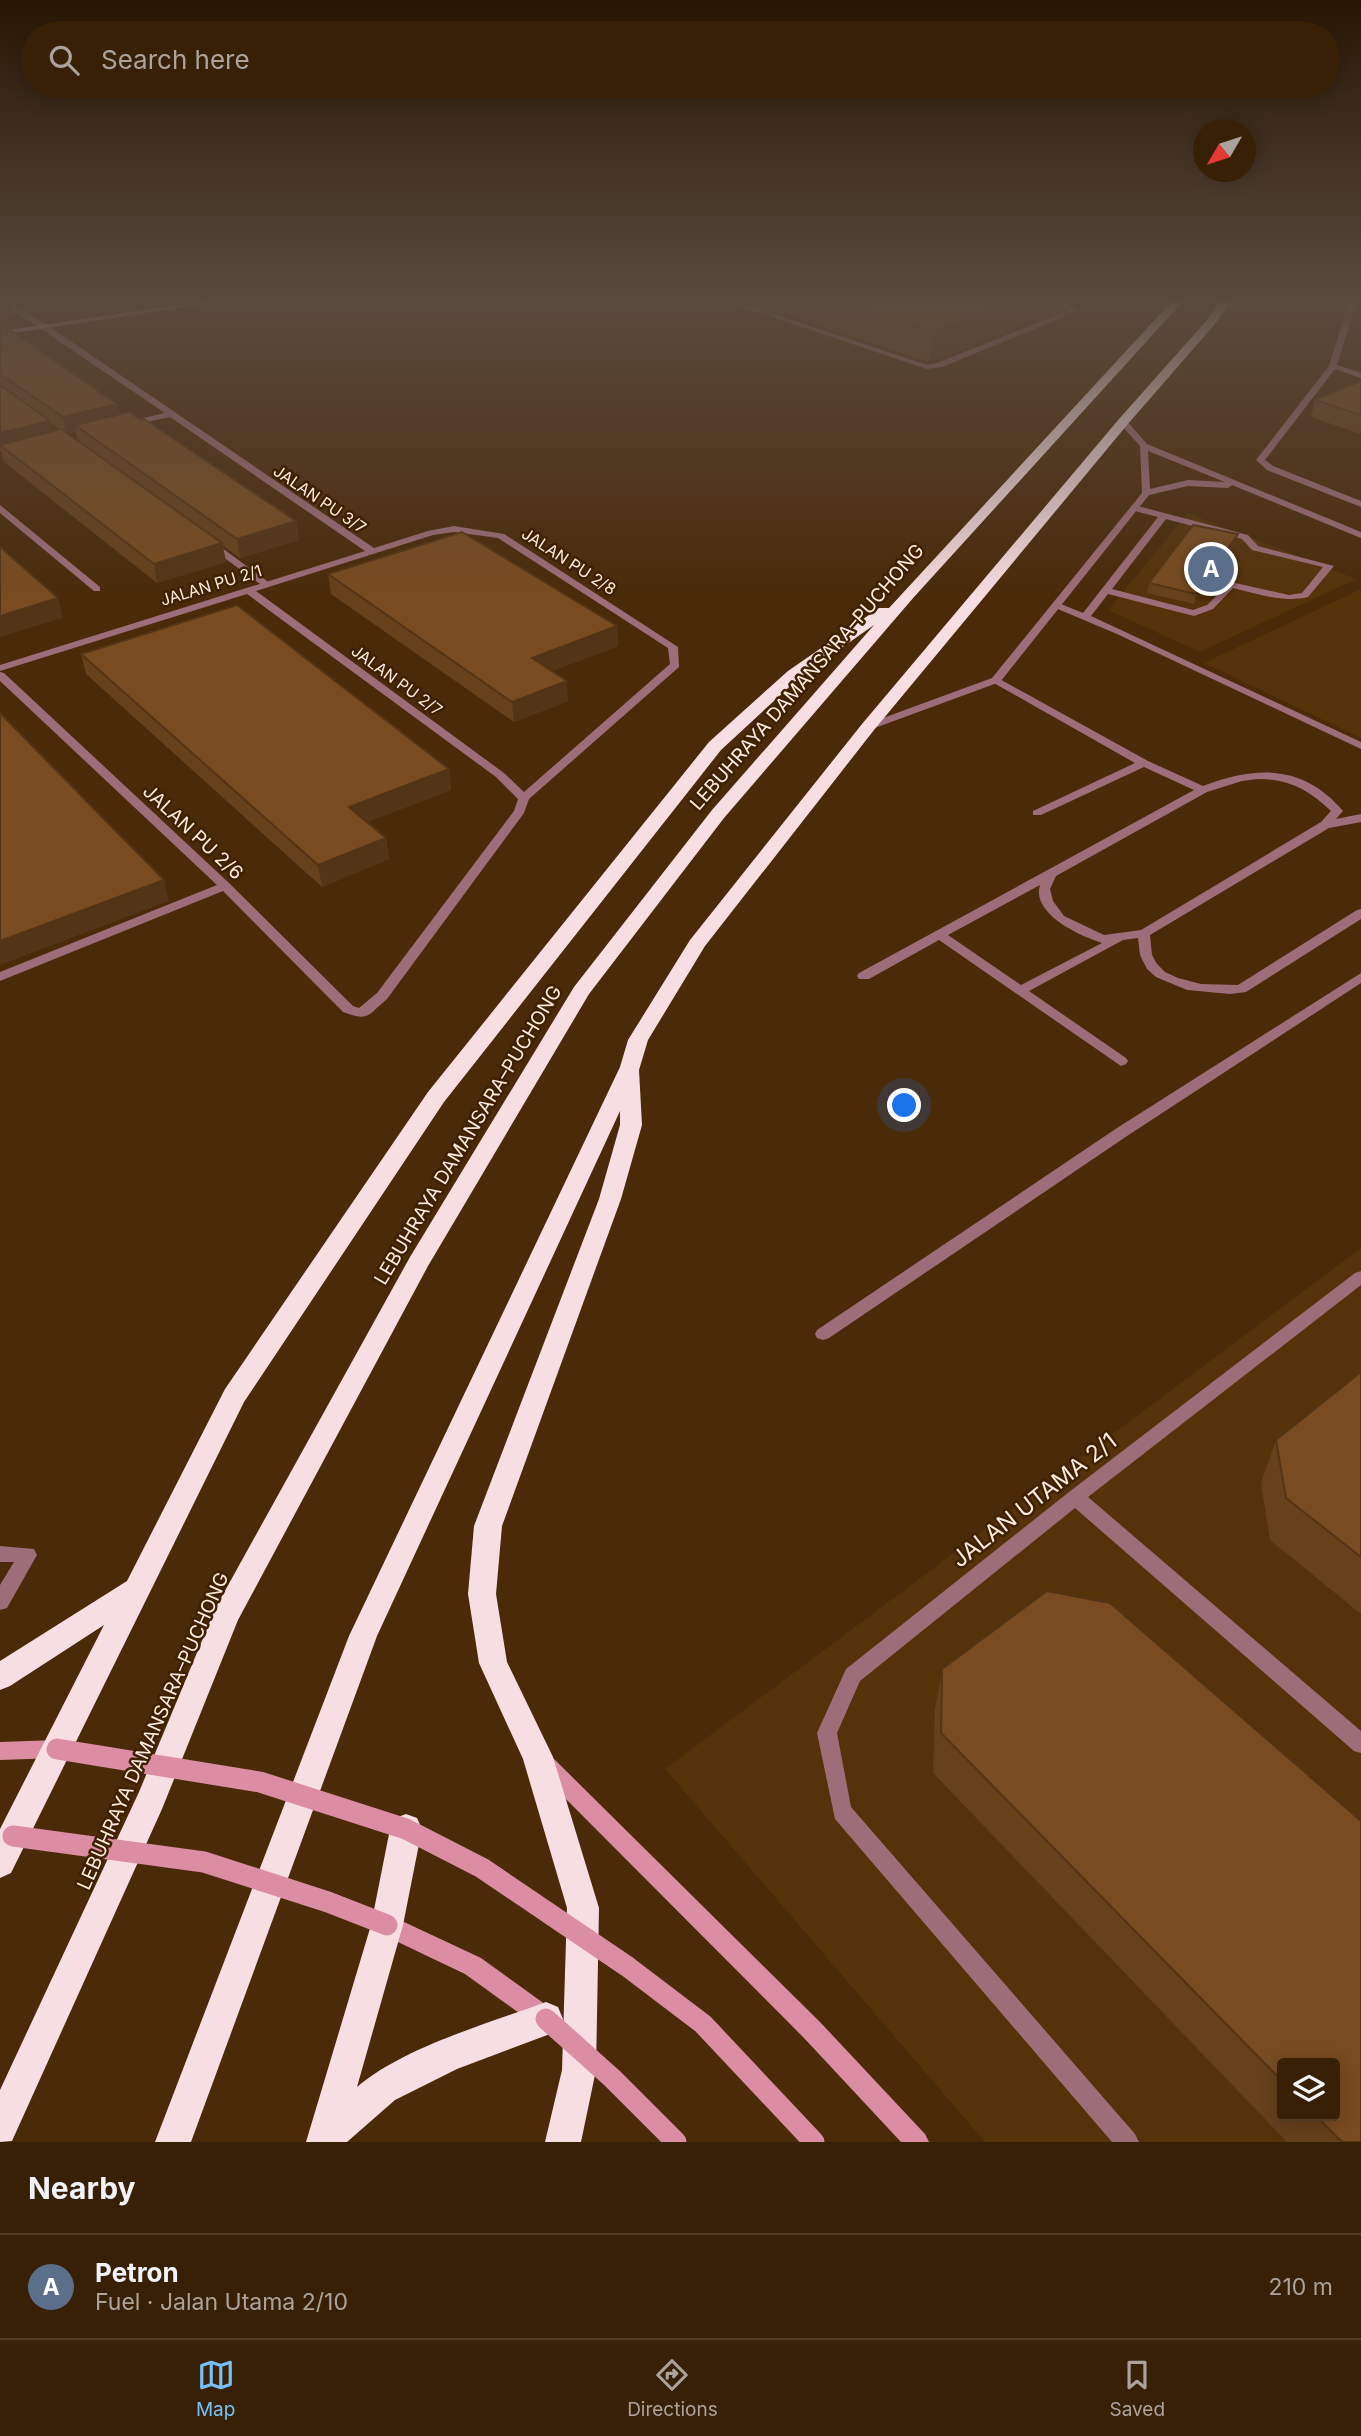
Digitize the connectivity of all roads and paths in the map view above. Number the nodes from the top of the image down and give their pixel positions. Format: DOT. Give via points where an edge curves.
graph roads {
  1 [pos="148,398"];
  2 [pos="1089,398"];
  3 [pos="1144,398"];
  4 [pos="1308,398"];
  5 [pos="171,414"];
  6 [pos="1123,422"];
  7 [pos="120,427"];
  8 [pos="1144,446"];
  9 [pos="1244,487"];
  10 [pos="1146,494"];
  11 [pos="1358,501"];
  12 [pos="0,508"];
  13 [pos="1134,508"];
  14 [pos="1164,516"];
  15 [pos="431,533"];
  16 [pos="1361,535"];
  17 [pos="203,538"];
  18 [pos="372,551"];
  19 [pos="266,584"];
  20 [pos="97,589"];
  21 [pos="248,590"];
  22 [pos="1104,590"];
  23 [pos="909,594"];
  24 [pos="1056,605"];
  25 [pos="1085,617"];
  26 [pos="0,668"];
  27 [pos="0,676"];
  28 [pos="996,680"];
  29 [pos="868,726"];
  30 [pos="1361,746"];
  31 [pos="1144,763"];
  32 [pos="1203,790"];
  33 [pos="524,798"];
  34 [pos="1037,813"];
  35 [pos="1361,818"];
  36 [pos="1325,825"];
  37 [pos="1049,876"];
  38 [pos="225,886"];
  39 [pos="1361,913"];
  40 [pos="1144,933"];
  41 [pos="940,935"];
  42 [pos="1125,936"];
  43 [pos="864,976"];
  44 [pos="0,977"];
  45 [pos="1361,977"];
  46 [pos="1019,991"];
  47 [pos="1121,1061"];
  48 [pos="630,1067"];
  49 [pos="1361,1277"];
  50 [pos="823,1334"];
  51 [pos="1075,1497"];
  52 [pos="0,1554"];
  53 [pos="137,1588"];
  54 [pos="0,1602"];
  55 [pos="0,1676"];
  56 [pos="1361,1744"];
  57 [pos="57,1749"];
  58 [pos="0,1751"];
  59 [pos="538,1757"];
  60 [pos="406,1829"];
  61 [pos="4,1845"];
  62 [pos="387,1925"];
  63 [pos="547,2019"];
  64 [pos="0,2129"];
  65 [pos="325,2140"];
  66 [pos="173,2142"];
  67 [pos="563,2142"];
  68 [pos="676,2142"];
  69 [pos="814,2142"];
  70 [pos="917,2142"];
  71 [pos="1127,2142"];
  1 -- 5 [label="street, JALAN PU 3/7"];
  2 -- 23 [label="highway, LEBUHRAYA DAMANSARA–PUCHONG"];
  3 -- 6 [label="highway"];
  4 -- 11 [label="street" via="1260,460 1270,468"];
  5 -- 7 [label="street"];
  5 -- 18 [label="street, JALAN PU 3/7"];
  6 -- 8 [label="street"];
  6 -- 29 [label="highway"];
  8 -- 9 [label="street"];
  8 -- 10 [label="street"];
  9 -- 10 [label="street" via="1188,482"];
  9 -- 16 [label="street"];
  10 -- 13 [label="street"];
  12 -- 20 [label="street"];
  13 -- 14 [label="street"];
  13 -- 24 [label="street"];
  14 -- 22 [label="street"];
  14 -- 22 [label="street" via="1245,537 1255,548 1329,566 1305,595 1289,598 1231,585 1210,607 1194,612"];
  15 -- 18 [label="street, JALAN PU 2/1"];
  15 -- 33 [label="street, JALAN PU 2/8" via="454,529 501,536 673,647 675,665"];
  17 -- 19 [label="street"];
  18 -- 19 [label="street, JALAN PU 2/1"];
  19 -- 21 [label="street, JALAN PU 2/1"];
  21 -- 26 [label="street, JALAN PU 2/1"];
  21 -- 33 [label="street, JALAN PU 2/7" via="500,775"];
  22 -- 25 [label="street"];
  23 -- 53 [label="highway" via="794,674 715,746 436,1097 234,1396"];
  23 -- 64 [label="highway, LEBUHRAYA DAMANSARA–PUCHONG" via="718,814 581,991 418,1262 226,1616 151,1799"];
  24 -- 25 [label="street"];
  24 -- 28 [label="street"];
  25 -- 30 [label="street"];
  27 -- 38 [label="street, JALAN PU 2/6"];
  28 -- 29 [label="street"];
  28 -- 31 [label="street"];
  29 -- 48 [label="highway" via="697,944 638,1040"];
  31 -- 32 [label="street"];
  31 -- 34 [label="street"];
  32 -- 36 [label="street" via="1232,778 1264,772 1279,775 1304,784 1337,811"];
  32 -- 37 [label="street"];
  33 -- 38 [label="street, JALAN PU 2/6" via="520,811 382,996 361,1014 348,1009"];
  35 -- 36 [label="street"];
  36 -- 40 [label="street"];
  37 -- 41 [label="street"];
  37 -- 42 [label="street" via="1044,889 1047,901 1060,919 1102,939"];
  38 -- 44 [label="street"];
  39 -- 40 [label="street" via="1241,989 1221,992 1187,986 1158,973 1146,957"];
  40 -- 42 [label="street"];
  41 -- 43 [label="street"];
  41 -- 46 [label="street"];
  42 -- 46 [label="street"];
  45 -- 50 [label="street"];
  46 -- 47 [label="street"];
  48 -- 59 [label="highway" via="631,1125 610,1199 488,1526 482,1594 493,1663"];
  48 -- 66 [label="highway" via="363,1636"];
  49 -- 51 [label="street, JALAN UTAMA 2/1"];
  51 -- 56 [label="street"];
  51 -- 71 [label="street, JALAN UTAMA 2/1" via="853,1675 827,1733 842,1812"];
  52 -- 54 [label="street" via="28,1555"];
  53 -- 55 [label="highway"];
  53 -- 57 [label="highway"];
  57 -- 58 [label="main road"];
  57 -- 60 [label="main road, bridge" via="260,1782"];
  57 -- 61 [label="highway"];
  59 -- 67 [label="highway" via="583,1908 579,2070"];
  59 -- 70 [label="main road" via="812,2030"];
  60 -- 62 [label="highway"];
  60 -- 69 [label="main road, bridge" via="482,1868 547,1910 692,2016"];
  61 -- 62 [label="main road, bridge" via="204,1861"];
  62 -- 63 [label="main road" via="473,1966"];
  62 -- 65 [label="highway"];
  63 -- 65 [label="highway" via="449,2055 383,2088"];
  63 -- 68 [label="main road, bridge"];
}
